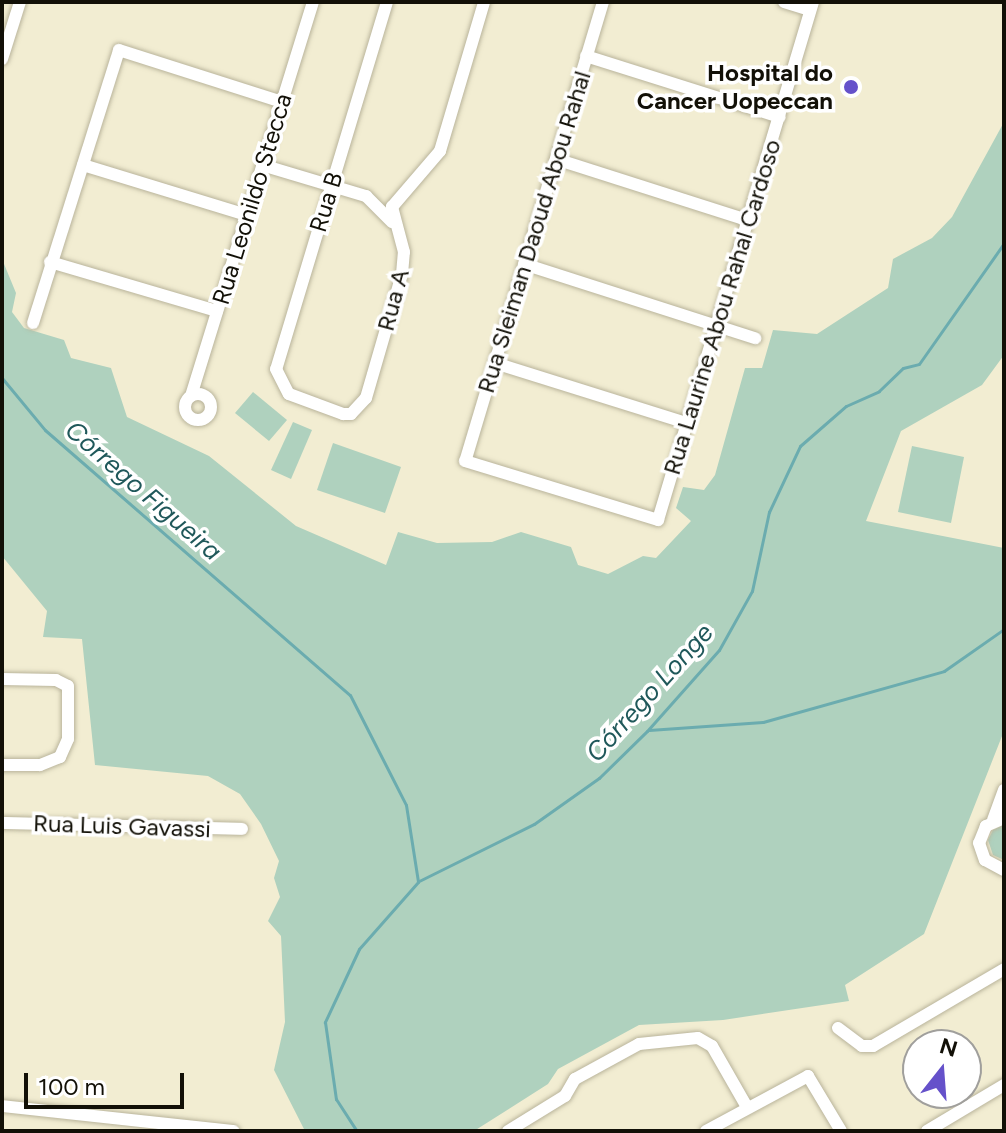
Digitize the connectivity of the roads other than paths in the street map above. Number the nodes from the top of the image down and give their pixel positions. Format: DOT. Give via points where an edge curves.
graph roads {
  1 [pos="20,2"];
  2 [pos="312,2"];
  3 [pos="387,2"];
  4 [pos="484,2"];
  5 [pos="603,2"];
  6 [pos="784,2"];
  7 [pos="812,6"];
  8 [pos="586,56"];
  9 [pos="2,59"];
  10 [pos="282,102"];
  11 [pos="780,117"];
  12 [pos="556,159"];
  13 [pos="83,165"];
  14 [pos="262,165"];
  15 [pos="332,185"];
  16 [pos="406,188"];
  17 [pos="366,196"];
  18 [pos="247,215"];
  19 [pos="747,220"];
  20 [pos="394,225"];
  21 [pos="50,262"];
  22 [pos="524,264"];
  23 [pos="217,311"];
  24 [pos="33,323"];
  25 [pos="716,325"];
  26 [pos="755,338"];
  27 [pos="495,363"];
  28 [pos="197,395"];
  29 [pos="295,397"];
  30 [pos="686,423"];
  31 [pos="658,520"];
  32 [pos="2,679"];
  33 [pos="2,765"];
  34 [pos="1004,790"];
  35 [pos="998,819"];
  36 [pos="2,823"];
  37 [pos="242,829"];
  38 [pos="1004,870"];
  39 [pos="1004,969"];
  40 [pos="838,1028"];
  41 [pos="1004,1085"];
  42 [pos="2,1106"];
  43 [pos="747,1107"];
  44 [pos="234,1131"];
  45 [pos="508,1131"];
  46 [pos="706,1131"];
  47 [pos="841,1131"];
  48 [pos="927,1131"];
  1 -- 9 [label="street"];
  2 -- 10 [label="street, Rua Leonildo Stecca"];
  3 -- 15 [label="street, Rua B"];
  4 -- 16 [label="street" via="440,151 426,173"];
  5 -- 8 [label="street, Rua Sleiman Daoud Abou Rahal"];
  6 -- 7 [label="street"];
  7 -- 11 [label="street, Rua Laurine Abou Rahal Cardoso"];
  8 -- 11 [label="street"];
  8 -- 12 [label="street, Rua Sleiman Daoud Abou Rahal"];
  10 -- 13 [label="street" via="119,50"];
  10 -- 14 [label="street, Rua Leonildo Stecca"];
  11 -- 19 [label="street, Rua Laurine Abou Rahal Cardoso"];
  12 -- 19 [label="street"];
  12 -- 22 [label="street, Rua Sleiman Daoud Abou Rahal"];
  13 -- 18 [label="street"];
  13 -- 21 [label="street"];
  14 -- 15 [label="street"];
  14 -- 18 [label="street, Rua Leonildo Stecca"];
  15 -- 17 [label="street"];
  15 -- 29 [label="street, Rua B" via="277,362 280,382"];
  16 -- 17 [label="street"];
  16 -- 20 [label="street" via="392,207"];
  17 -- 20 [label="street"];
  18 -- 23 [label="street, Rua Leonildo Stecca"];
  19 -- 25 [label="street, Rua Laurine Abou Rahal Cardoso"];
  20 -- 29 [label="street, Rua A" via="404,265 362,404 343,414"];
  21 -- 23 [label="street"];
  21 -- 24 [label="street"];
  22 -- 25 [label="street"];
  22 -- 27 [label="street, Rua Sleiman Daoud Abou Rahal"];
  23 -- 28 [label="street, Rua Leonildo Stecca" via="197,377"];
  25 -- 26 [label="street"];
  25 -- 30 [label="street, Rua Laurine Abou Rahal Cardoso"];
  27 -- 30 [label="street"];
  27 -- 31 [label="street, Rua Sleiman Daoud Abou Rahal" via="465,461"];
  30 -- 31 [label="street, Rua Laurine Abou Rahal Cardoso"];
  32 -- 33 [label="street" via="64,682 68,739 60,757 40,765"];
  34 -- 35 [label="street"];
  35 -- 38 [label="street" via="981,834 980,852 992,867"];
  36 -- 37 [label="street, Rua Luis Gavassi"];
  39 -- 40 [label="street" via="873,1046 862,1046"];
  41 -- 48 [label="street"];
  42 -- 44 [label="street"];
  43 -- 45 [label="street" via="712,1046 698,1038 639,1044 575,1079 565,1096"];
  43 -- 46 [label="street"];
  43 -- 47 [label="street" via="808,1076"];
}
